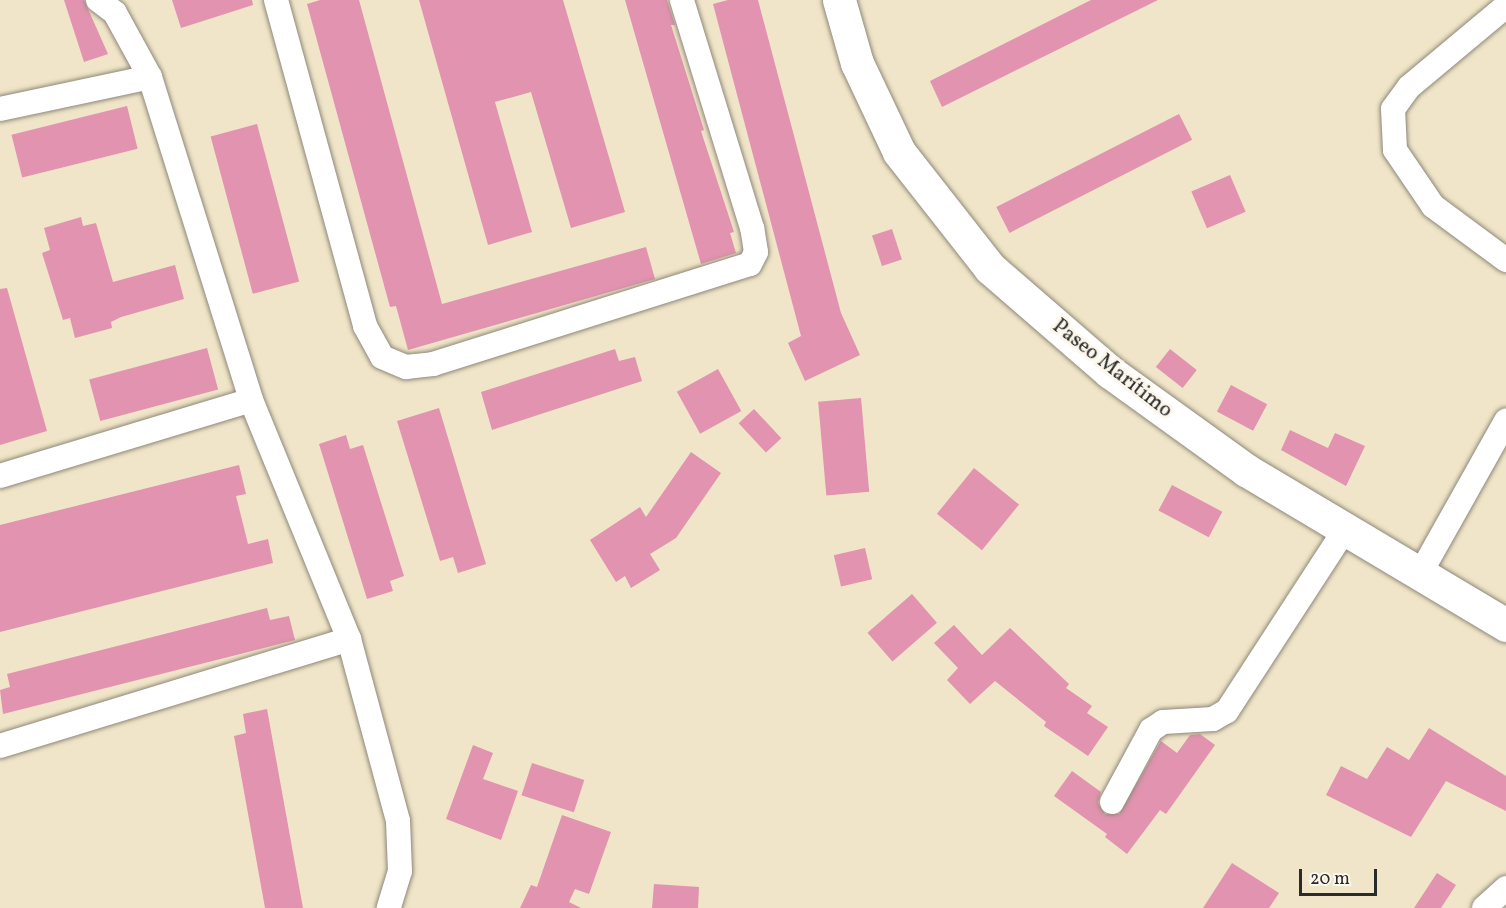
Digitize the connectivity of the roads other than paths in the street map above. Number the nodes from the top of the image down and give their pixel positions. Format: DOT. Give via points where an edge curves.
graph roads {
  1 [pos="98,0"];
  2 [pos="276,0"];
  3 [pos="682,0"];
  4 [pos="839,0"];
  5 [pos="1506,6"];
  6 [pos="150,77"];
  7 [pos="0,109"];
  8 [pos="1506,260"];
  9 [pos="251,400"];
  10 [pos="1506,421"];
  11 [pos="0,476"];
  12 [pos="1345,529"];
  13 [pos="1420,574"];
  14 [pos="1506,625"];
  15 [pos="349,639"];
  16 [pos="0,746"];
  17 [pos="1112,801"];
  18 [pos="1506,888"];
  19 [pos="389,908"];
  20 [pos="1484,908"];
  1 -- 6 [label="street" via="115,14"];
  2 -- 3 [label="street" via="365,326 382,357 406,367 433,364 750,264 756,252 752,228"];
  4 -- 12 [label="main road, Paseo Marítimo" via="857,63 899,152 990,268 1110,372 1246,470"];
  5 -- 8 [label="street" via="1408,87 1393,109 1395,150 1433,206"];
  6 -- 7 [label="street"];
  6 -- 9 [label="street"];
  9 -- 11 [label="street"];
  9 -- 15 [label="street"];
  10 -- 13 [label="street"];
  12 -- 13 [label="main road, Paseo Marítimo"];
  12 -- 17 [label="street" via="1227,711 1214,719 1163,722 1151,730"];
  13 -- 14 [label="main road, Paseo Marítimo"];
  15 -- 16 [label="street"];
  15 -- 19 [label="street" via="398,821 400,871"];
  18 -- 20 [label="street"];
}
